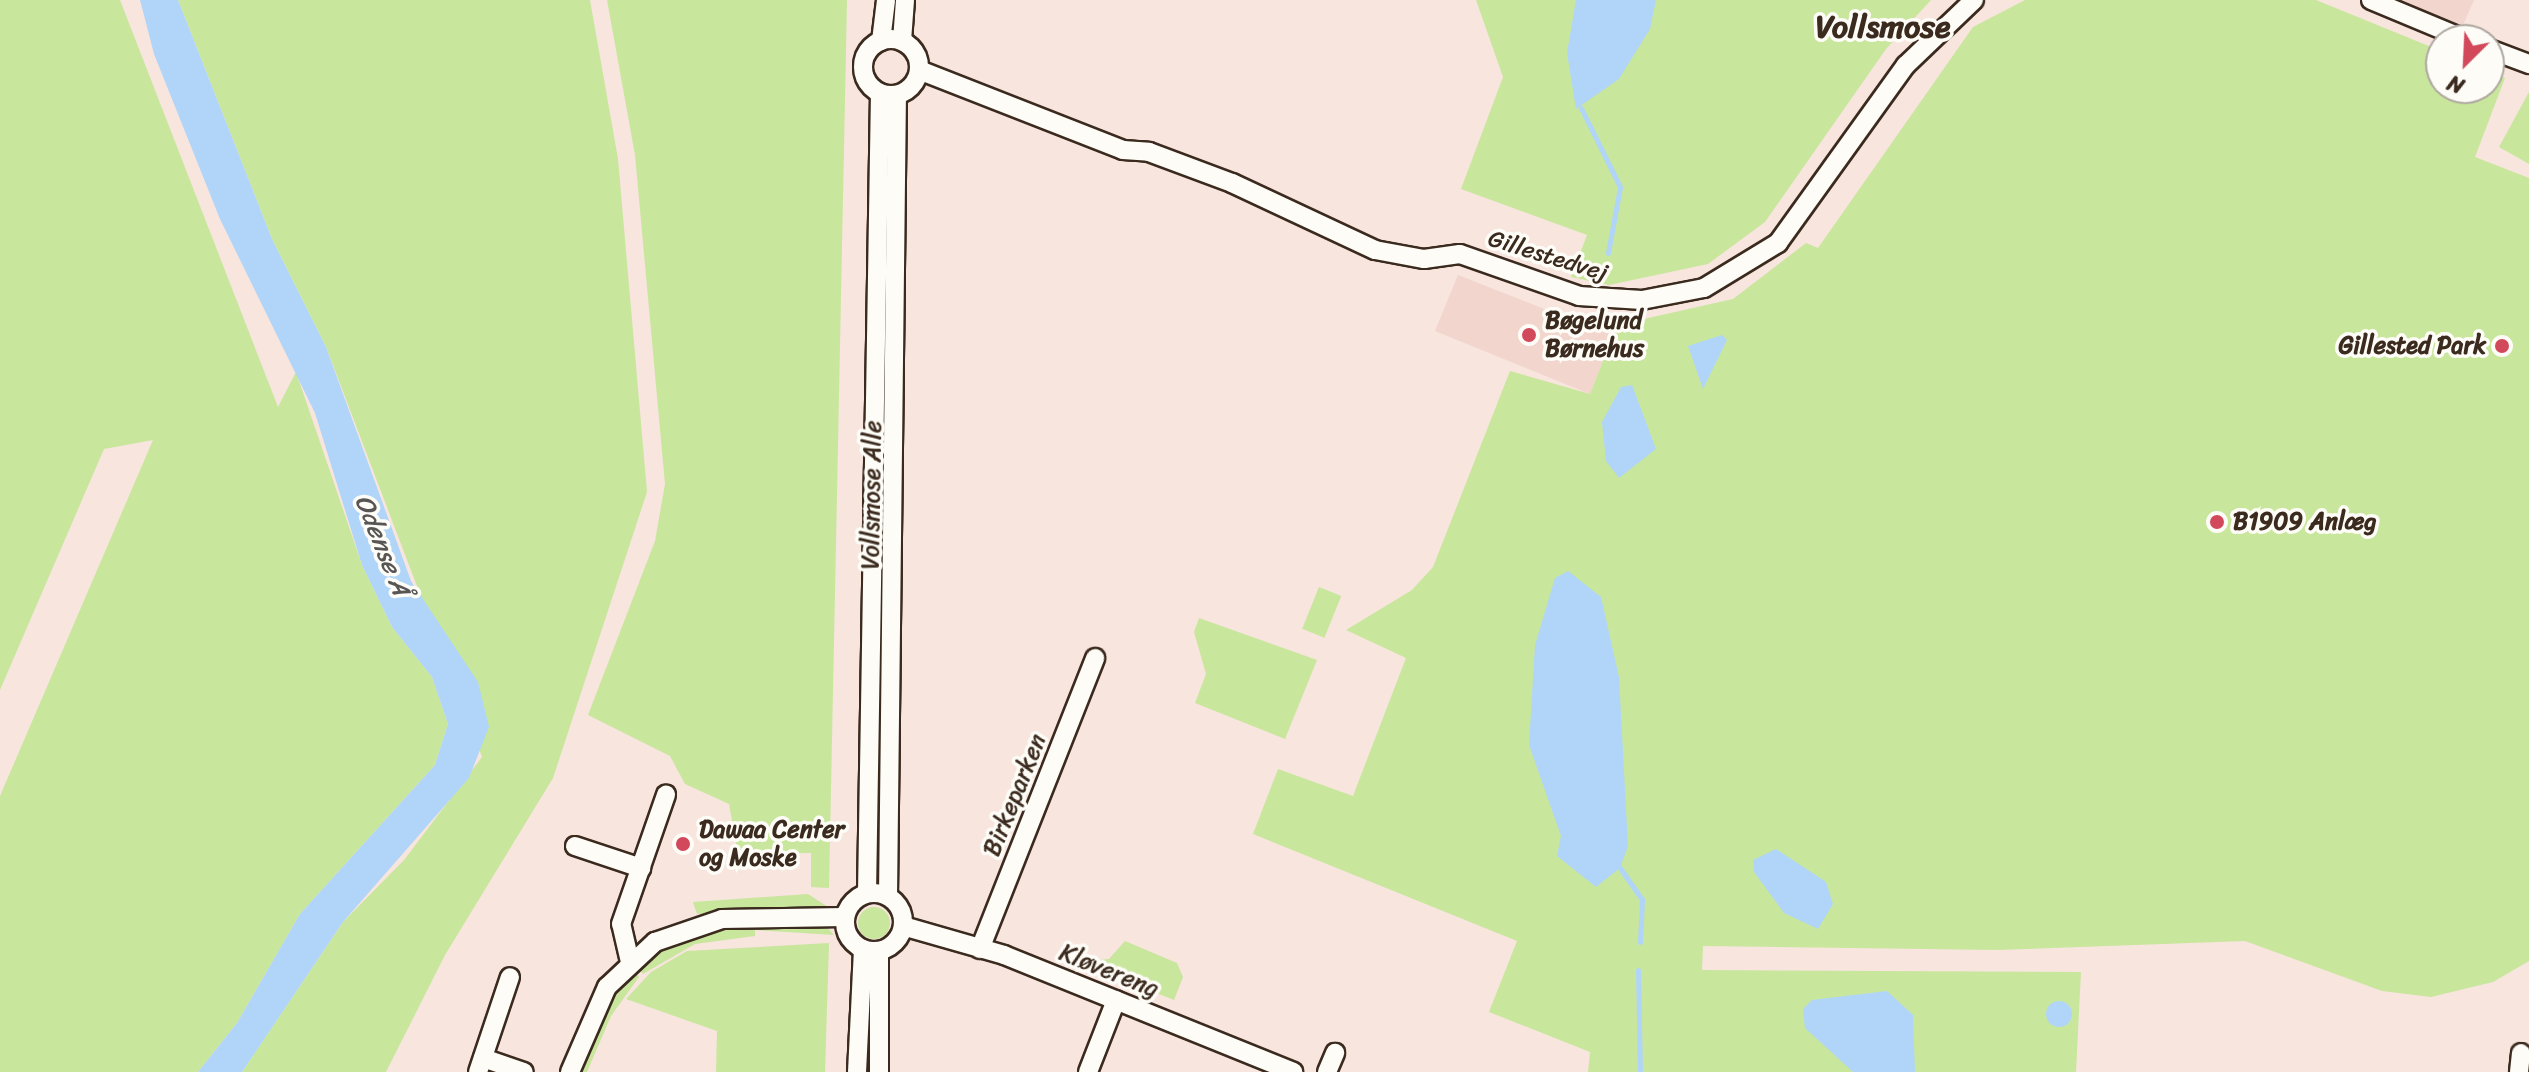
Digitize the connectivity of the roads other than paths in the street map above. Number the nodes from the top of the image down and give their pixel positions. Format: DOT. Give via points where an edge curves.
graph roads {
  1 [pos="886,0"];
  2 [pos="905,0"];
  3 [pos="1974,0"];
  4 [pos="2371,0"];
  5 [pos="2429,24"];
  6 [pos="881,41"];
  7 [pos="902,41"];
  8 [pos="2505,55"];
  9 [pos="2529,64"];
  10 [pos="919,70"];
  11 [pos="888,94"];
  12 [pos="1095,658"];
  13 [pos="666,795"];
  14 [pos="575,846"];
  15 [pos="641,868"];
  16 [pos="867,893"];
  17 [pos="888,896"];
  18 [pos="845,917"];
  19 [pos="903,926"];
  20 [pos="980,949"];
  21 [pos="871,950"];
  22 [pos="630,962"];
  23 [pos="510,977"];
  24 [pos="1116,1000"];
  25 [pos="1335,1053"];
  26 [pos="480,1065"];
  27 [pos="524,1072"];
  28 [pos="570,1072"];
  29 [pos="857,1072"];
  30 [pos="879,1072"];
  31 [pos="1088,1072"];
  32 [pos="1293,1072"];
  33 [pos="1327,1072"];
  1 -- 6 [label="street"];
  2 -- 7 [label="street"];
  3 -- 10 [label="street, Gillestedvej" via="1906,65 1778,243 1704,288 1642,300 1579,296 1460,254 1424,259 1375,250 1232,183 1149,152 1123,150"];
  4 -- 5 [label="street"];
  6 -- 7 [label="street"];
  6 -- 11 [label="street" via="863,63 866,82"];
  7 -- 10 [label="street"];
  8 -- 9 [label="street"];
  10 -- 11 [label="street"];
  11 -- 16 [label="street, Vollsmose Alle"];
  11 -- 17 [label="street, Vollsmose Alle"];
  12 -- 20 [label="street, Birkeparken"];
  13 -- 15 [label="street"];
  14 -- 15 [label="street"];
  15 -- 22 [label="street" via="621,924"];
  16 -- 17 [label="street"];
  16 -- 18 [label="street"];
  17 -- 19 [label="street"];
  18 -- 21 [label="street" via="850,938"];
  18 -- 22 [label="street" via="688,926"];
  19 -- 20 [label="street, Kløvereng"];
  19 -- 21 [label="street"];
  20 -- 24 [label="street, Kløvereng"];
  21 -- 29 [label="street"];
  21 -- 30 [label="street"];
  22 -- 28 [label="street" via="586,1024"];
  23 -- 26 [label="street"];
  24 -- 31 [label="street"];
  24 -- 32 [label="street, Kløvereng"];
  25 -- 33 [label="street"];
  26 -- 27 [label="street"];
}
